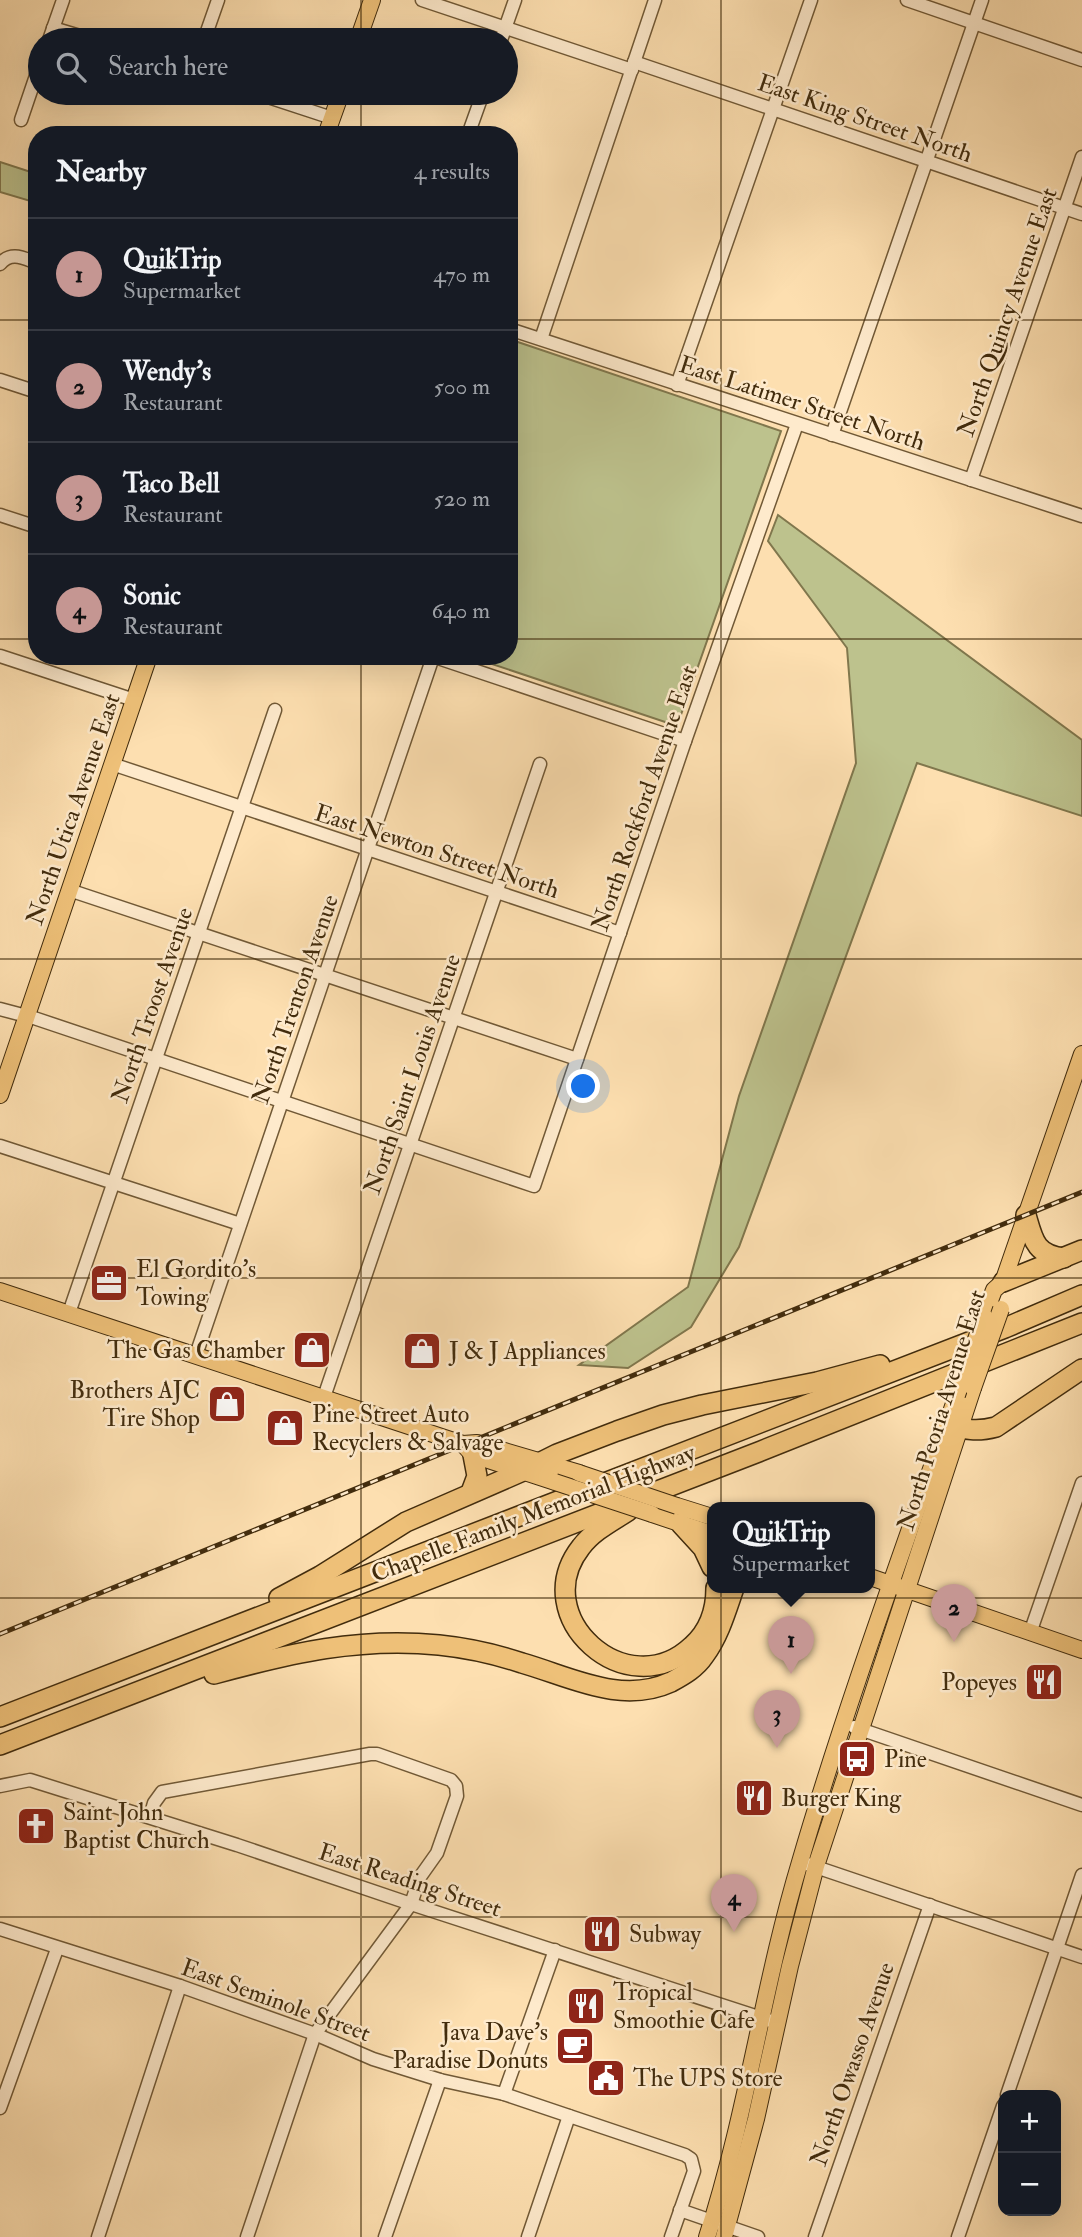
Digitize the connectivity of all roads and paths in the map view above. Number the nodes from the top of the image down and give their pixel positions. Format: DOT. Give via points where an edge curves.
graph roads {
  1 [pos="63,0"];
  2 [pos="218,0"];
  3 [pos="372,0"];
  4 [pos="422,0"];
  5 [pos="515,0"];
  6 [pos="655,0"];
  7 [pos="811,0"];
  8 [pos="907,0"];
  9 [pos="982,0"];
  10 [pos="974,23"];
  11 [pos="53,28"];
  12 [pos="208,28"];
  13 [pos="362,28"];
  14 [pos="489,28"];
  15 [pos="505,28"];
  16 [pos="518,38"];
  17 [pos="1082,60"];
  18 [pos="633,66"];
  19 [pos="28,98"];
  20 [pos="292,105"];
  21 [pos="337,105"];
  22 [pos="479,105"];
  23 [pos="774,109"];
  24 [pos="332,118"];
  25 [pos="20,120"];
  26 [pos="329,126"];
  27 [pos="471,126"];
  28 [pos="1082,157"];
  29 [pos="927,160"];
  30 [pos="1064,208"];
  31 [pos="1082,214"];
  32 [pos="28,260"];
  33 [pos="1,262"];
  34 [pos="518,332"];
  35 [pos="541,339"];
  36 [pos="0,380"];
  37 [pos="677,384"];
  38 [pos="28,389"];
  39 [pos="797,424"];
  40 [pos="832,435"];
  41 [pos="971,480"];
  42 [pos="0,515"];
  43 [pos="1082,516"];
  44 [pos="28,524"];
  45 [pos="0,656"];
  46 [pos="146,665"];
  47 [pos="429,665"];
  48 [pos="459,665"];
  49 [pos="134,700"];
  50 [pos="275,710"];
  51 [pos="685,741"];
  52 [pos="112,764"];
  53 [pos="540,764"];
  54 [pos="242,809"];
  55 [pos="369,851"];
  56 [pos="69,890"];
  57 [pos="496,893"];
  58 [pos="620,933"];
  59 [pos="198,934"];
  60 [pos="326,976"];
  61 [pos="0,1009"];
  62 [pos="26,1017"];
  63 [pos="453,1018"];
  64 [pos="1082,1054"];
  65 [pos="155,1058"];
  66 [pos="577,1059"];
  67 [pos="0,1095"];
  68 [pos="281,1100"];
  69 [pos="410,1145"];
  70 [pos="0,1146"];
  71 [pos="114,1182"];
  72 [pos="1027,1214"];
  73 [pos="240,1224"];
  74 [pos="1073,1254"];
  75 [pos="1003,1282"];
  76 [pos="0,1291"];
  77 [pos="1082,1296"];
  78 [pos="69,1313"];
  79 [pos="1082,1323"];
  80 [pos="968,1342"];
  81 [pos="196,1355"];
  82 [pos="1082,1368"];
  83 [pos="324,1397"];
  84 [pos="954,1426"];
  85 [pos="468,1450"];
  86 [pos="542,1461"];
  87 [pos="523,1472"];
  88 [pos="1082,1483"];
  89 [pos="666,1488"];
  90 [pos="471,1492"];
  91 [pos="679,1515"];
  92 [pos="707,1517"];
  93 [pos="707,1531"];
  94 [pos="707,1556"];
  95 [pos="875,1579"];
  96 [pos="891,1584"];
  97 [pos="908,1590"];
  98 [pos="715,1593"];
  99 [pos="732,1593"];
  100 [pos="1030,1633"];
  101 [pos="191,1643"];
  102 [pos="1082,1650"];
  103 [pos="115,1700"];
  104 [pos="0,1717"];
  105 [pos="844,1725"];
  106 [pos="860,1728"];
  107 [pos="0,1745"];
  108 [pos="0,1786"];
  109 [pos="1082,1805"];
  110 [pos="150,1817"];
  111 [pos="799,1863"];
  112 [pos="816,1866"];
  113 [pos="1082,1875"];
  114 [pos="411,1904"];
  115 [pos="930,1905"];
  116 [pos="0,1929"];
  117 [pos="57,1949"];
  118 [pos="1057,1949"];
  119 [pos="555,1950"];
  120 [pos="1082,1957"];
  121 [pos="180,1986"];
  122 [pos="770,2020"];
  123 [pos="316,2034"];
  124 [pos="440,2080"];
  125 [pos="1009,2090"];
  126 [pos="504,2094"];
  127 [pos="0,2108"];
  128 [pos="569,2116"];
  129 [pos="998,2121"];
  130 [pos="680,2210"];
  131 [pos="721,2228"];
  132 [pos="98,2237"];
  133 [pos="247,2237"];
  134 [pos="385,2237"];
  135 [pos="527,2237"];
  136 [pos="671,2237"];
  137 [pos="707,2237"];
  138 [pos="758,2237"];
  139 [pos="815,2237"];
  140 [pos="958,2237"];
  1 -- 11 [label="street"];
  2 -- 12 [label="street"];
  3 -- 13 [label="main road"];
  4 -- 14 [label="street, East King Street North"];
  5 -- 15 [label="street"];
  6 -- 18 [label="street"];
  7 -- 23 [label="street"];
  8 -- 10 [label="street"];
  9 -- 10 [label="street"];
  10 -- 17 [label="street"];
  10 -- 29 [label="street"];
  16 -- 18 [label="street, East King Street North"];
  18 -- 23 [label="street, East King Street North"];
  18 -- 35 [label="street"];
  19 -- 25 [label="street"];
  20 -- 24 [label="street"];
  21 -- 24 [label="main road"];
  22 -- 27 [label="street"];
  23 -- 29 [label="street, East King Street North"];
  23 -- 37 [label="street"];
  24 -- 26 [label="main road"];
  28 -- 30 [label="street, North Quincy Avenue East"];
  29 -- 30 [label="street, East King Street North"];
  29 -- 40 [label="street"];
  30 -- 31 [label="street, East King Street North"];
  30 -- 41 [label="street, North Quincy Avenue East"];
  32 -- 33 [label="street" via="9,256"];
  34 -- 35 [label="street, East Latimer Street North"];
  35 -- 37 [label="street, East Latimer Street North"];
  36 -- 38 [label="street"];
  37 -- 39 [label="street, East Latimer Street North"];
  39 -- 40 [label="street, East Latimer Street North"];
  39 -- 51 [label="street, North Rockford Avenue East"];
  40 -- 41 [label="street, East Latimer Street North"];
  41 -- 43 [label="street, East Latimer Street North"];
  42 -- 44 [label="street"];
  45 -- 49 [label="street"];
  46 -- 49 [label="main road, North Utica Avenue East"];
  47 -- 55 [label="street, North Trenton Avenue"];
  48 -- 51 [label="street"];
  49 -- 52 [label="main road, North Utica Avenue East"];
  50 -- 54 [label="street, North Troost Avenue"];
  51 -- 58 [label="street, North Rockford Avenue East"];
  52 -- 54 [label="street, East Newton Street North"];
  52 -- 56 [label="main road, North Utica Avenue East"];
  53 -- 57 [label="street, North Saint Louis Avenue"];
  54 -- 55 [label="street, East Newton Street North"];
  54 -- 59 [label="street, North Troost Avenue"];
  55 -- 57 [label="street, East Newton Street North"];
  55 -- 60 [label="street, North Trenton Avenue"];
  56 -- 59 [label="street"];
  56 -- 62 [label="main road, North Utica Avenue East"];
  57 -- 58 [label="street, East Newton Street North"];
  57 -- 63 [label="street, North Saint Louis Avenue"];
  58 -- 66 [label="street, North Rockford Avenue East"];
  59 -- 60 [label="street"];
  59 -- 65 [label="street, North Troost Avenue"];
  60 -- 63 [label="street"];
  60 -- 68 [label="street, North Trenton Avenue"];
  61 -- 62 [label="street"];
  62 -- 65 [label="street"];
  62 -- 67 [label="main road, North Utica Avenue East"];
  63 -- 66 [label="street"];
  63 -- 69 [label="street, North Saint Louis Avenue"];
  64 -- 72 [label="main road, North Peoria Avenue East"];
  65 -- 68 [label="street"];
  65 -- 71 [label="street, North Troost Avenue"];
  66 -- 69 [label="street, North Rockford Avenue East" via="534,1186"];
  68 -- 69 [label="street"];
  68 -- 73 [label="street, North Trenton Avenue"];
  69 -- 83 [label="street, North Saint Louis Avenue"];
  70 -- 71 [label="street"];
  71 -- 73 [label="street"];
  71 -- 78 [label="street, North Troost Avenue"];
  72 -- 74 [label="highway" via="1039,1248 1053,1256"];
  72 -- 75 [label="main road, North Peoria Avenue East"];
  73 -- 81 [label="street, North Trenton Avenue"];
  74 -- 75 [label="highway"];
  75 -- 84 [label="main road, North Peoria Avenue East, bridge" via="1001,1309"];
  75 -- 84 [label="main road, North Peoria Avenue East, bridge" via="994,1290 957,1395"];
  76 -- 78 [label="main road"];
  77 -- 80 [label="highway, Chapelle Family Memorial Highway"];
  78 -- 81 [label="main road"];
  79 -- 89 [label="highway, Chapelle Family Memorial Highway"];
  80 -- 86 [label="highway" via="817,1382 663,1415"];
  80 -- 101 [label="highway, Chapelle Family Memorial Highway"];
  81 -- 83 [label="main road"];
  82 -- 84 [label="highway" via="996,1427 968,1431"];
  83 -- 85 [label="main road"];
  84 -- 96 [label="main road, North Peoria Avenue East"];
  84 -- 97 [label="main road, North Peoria Avenue East"];
  85 -- 86 [label="main road" via="477,1443"];
  85 -- 87 [label="main road"];
  85 -- 90 [label="highway" via="477,1476"];
  86 -- 87 [label="highway"];
  86 -- 91 [label="main road, bridge"];
  87 -- 90 [label="highway"];
  87 -- 91 [label="main road, bridge" via="652,1514"];
  88 -- 100 [label="street"];
  89 -- 98 [label="highway" via="598,1530 580,1548 566,1587 572,1621 591,1647 610,1659 640,1666 659,1664 687,1651 701,1637 713,1612"];
  89 -- 103 [label="highway, Chapelle Family Memorial Highway"];
  90 -- 101 [label="highway" via="406,1522 320,1576"];
  91 -- 92 [label="main road"];
  91 -- 93 [label="main road"];
  91 -- 94 [label="highway"];
  95 -- 96 [label="main road"];
  96 -- 97 [label="main road"];
  96 -- 105 [label="main road, North Peoria Avenue East"];
  97 -- 100 [label="main road"];
  97 -- 106 [label="main road, North Peoria Avenue East"];
  99 -- 103 [label="highway" via="703,1658 677,1679 647,1689 602,1688 464,1648 373,1643 288,1654"];
  100 -- 102 [label="main road"];
  101 -- 104 [label="highway, Chapelle Family Memorial Highway"];
  103 -- 107 [label="highway, Chapelle Family Memorial Highway"];
  105 -- 106 [label="street"];
  105 -- 111 [label="main road, North Peoria Avenue East"];
  106 -- 109 [label="street"];
  106 -- 112 [label="main road, North Peoria Avenue East"];
  108 -- 110 [label="street, East Reading Street" via="30,1780"];
  110 -- 114 [label="street, East Reading Street"];
  110 -- 114 [label="street" via="162,1792 377,1754 451,1780 457,1789 437,1853 420,1877"];
  111 -- 112 [label="street"];
  111 -- 122 [label="main road, North Peoria Avenue East"];
  112 -- 115 [label="street"];
  112 -- 122 [label="main road, North Peoria Avenue East"];
  113 -- 118 [label="street"];
  114 -- 119 [label="street, East Reading Street"];
  114 -- 123 [label="street"];
  115 -- 118 [label="street"];
  115 -- 139 [label="street, North Owasso Avenue"];
  116 -- 117 [label="street, East Seminole Street"];
  117 -- 121 [label="street, East Seminole Street"];
  117 -- 127 [label="street"];
  118 -- 120 [label="street"];
  118 -- 125 [label="street"];
  119 -- 122 [label="street, East Reading Street"];
  119 -- 126 [label="street"];
  121 -- 123 [label="street, East Seminole Street"];
  121 -- 132 [label="street"];
  122 -- 131 [label="main road, North Peoria Avenue East" via="756,2119"];
  123 -- 124 [label="street, East Seminole Street" via="373,2059"];
  123 -- 133 [label="street"];
  124 -- 126 [label="street, East Seminole Street"];
  124 -- 134 [label="street"];
  126 -- 128 [label="street, East Seminole Street"];
  128 -- 130 [label="street, East Seminole Street" via="691,2159 694,2171"];
  128 -- 135 [label="street"];
  129 -- 140 [label="street"];
  130 -- 131 [label="street"];
  130 -- 136 [label="street"];
  131 -- 137 [label="main road, North Peoria Avenue East"];
  131 -- 138 [label="street"];
}
